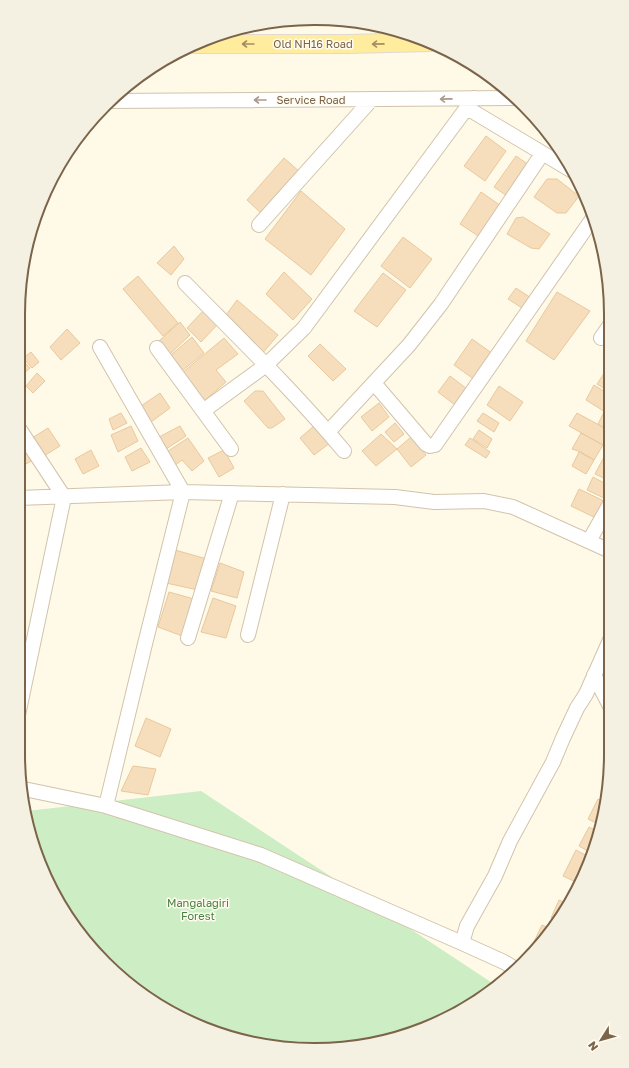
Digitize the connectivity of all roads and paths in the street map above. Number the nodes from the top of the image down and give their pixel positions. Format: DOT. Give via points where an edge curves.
graph roads {
  1 [pos="414,42"];
  2 [pos="211,44"];
  3 [pos="372,99"];
  4 [pos="507,99"];
  5 [pos="120,101"];
  6 [pos="471,103"];
  7 [pos="542,154"];
  8 [pos="562,165"];
  9 [pos="590,223"];
  10 [pos="259,225"];
  11 [pos="185,282"];
  12 [pos="604,334"];
  13 [pos="601,338"];
  14 [pos="100,347"];
  15 [pos="157,348"];
  16 [pos="266,365"];
  17 [pos="374,383"];
  18 [pos="203,410"];
  19 [pos="328,432"];
  20 [pos="25,438"];
  21 [pos="231,449"];
  22 [pos="344,451"];
  23 [pos="183,492"];
  24 [pos="232,493"];
  25 [pos="283,494"];
  26 [pos="64,496"];
  27 [pos="25,498"];
  28 [pos="604,515"];
  29 [pos="589,541"];
  30 [pos="604,548"];
  31 [pos="248,635"];
  32 [pos="188,638"];
  33 [pos="604,653"];
  34 [pos="594,675"];
  35 [pos="25,682"];
  36 [pos="604,694"];
  37 [pos="27,790"];
  38 [pos="106,806"];
  39 [pos="462,943"];
  40 [pos="510,966"];
  1 -- 2 [label="main road, Old NH16 Road, one-way"];
  3 -- 5 [label="street, Service Road, one-way"];
  6 -- 3 [label="street, Service Road, one-way"];
  3 -- 10 [label="street"];
  4 -- 6 [label="street, Service Road"];
  6 -- 7 [label="street"];
  6 -- 16 [label="street" via="304,328"];
  7 -- 8 [label="street"];
  7 -- 17 [label="street" via="441,304 409,345"];
  9 -- 17 [label="street" via="435,445 426,444"];
  11 -- 16 [label="street"];
  12 -- 13 [label="street"];
  14 -- 23 [label="street"];
  15 -- 18 [label="street"];
  16 -- 18 [label="street"];
  16 -- 19 [label="street"];
  17 -- 19 [label="street"];
  18 -- 21 [label="street"];
  19 -- 22 [label="street"];
  20 -- 26 [label="street"];
  23 -- 24 [label="street"];
  23 -- 26 [label="street"];
  23 -- 38 [label="street"];
  24 -- 25 [label="street"];
  24 -- 32 [label="street"];
  25 -- 29 [label="street" via="395,497 434,502 484,501 513,507"];
  25 -- 31 [label="street"];
  26 -- 27 [label="street"];
  26 -- 35 [label="street"];
  28 -- 29 [label="street"];
  29 -- 30 [label="street"];
  33 -- 34 [label="street"];
  34 -- 36 [label="street"];
  34 -- 39 [label="street" via="554,762 467,926"];
  37 -- 38 [label="street"];
  38 -- 39 [label="street" via="261,855"];
  39 -- 40 [label="street"];
}
